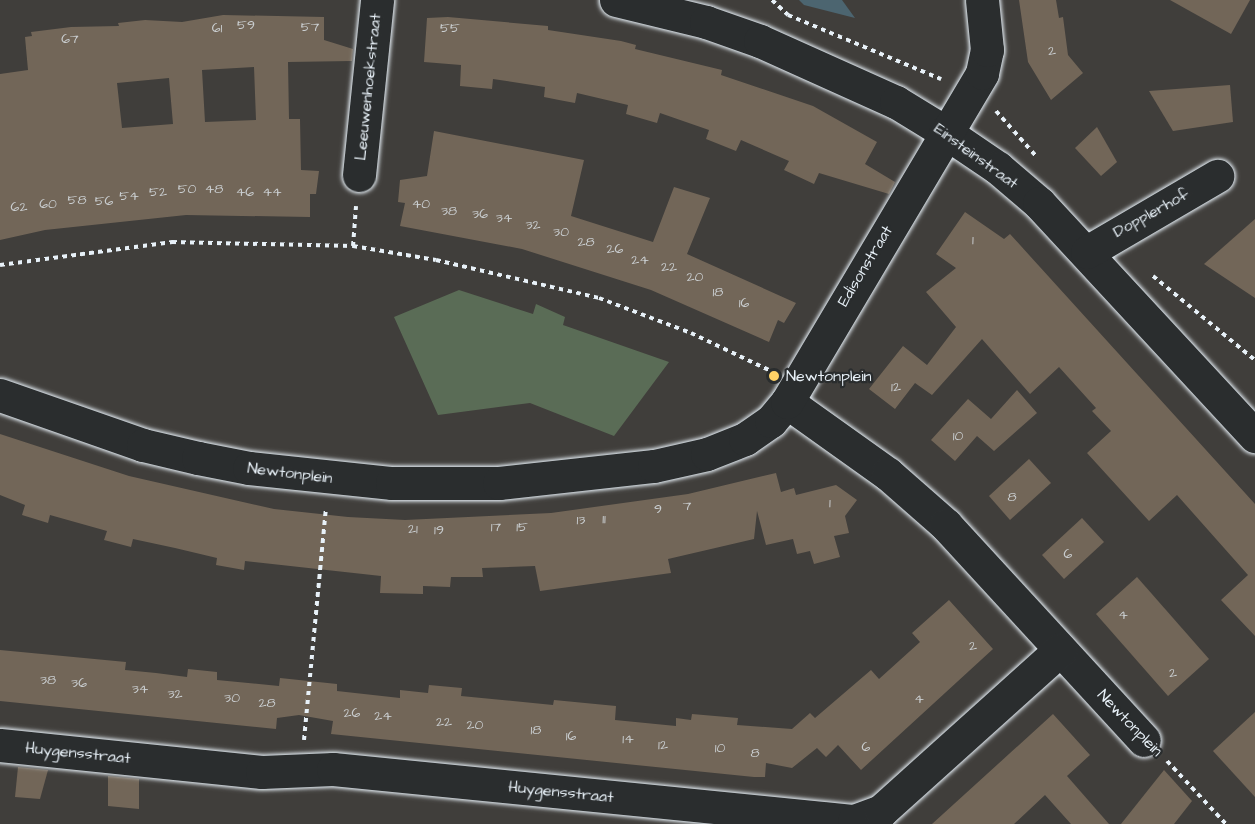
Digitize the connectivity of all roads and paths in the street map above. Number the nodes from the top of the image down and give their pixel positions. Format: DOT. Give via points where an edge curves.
graph roads {
  1 [pos="377,0"];
  2 [pos="616,0"];
  3 [pos="772,0"];
  4 [pos="982,0"];
  5 [pos="971,91"];
  6 [pos="945,132"];
  7 [pos="359,175"];
  8 [pos="1217,176"];
  9 [pos="353,246"];
  10 [pos="1087,252"];
  11 [pos="0,265"];
  12 [pos="0,394"];
  13 [pos="787,402"];
  14 [pos="1255,436"];
  15 [pos="329,478"];
  16 [pos="1060,650"];
  17 [pos="1144,740"];
  18 [pos="0,745"];
  19 [pos="301,771"];
  20 [pos="1226,824"];
  1 -- 7 [label="street, Leeuwenhoekstraat"];
  2 -- 6 [label="street, Einsteinstraat" via="706,22 760,41 896,102"];
  3 -- 5 [label="path" via="788,15"];
  4 -- 5 [label="street, Edisonstraat" via="987,50 982,73"];
  5 -- 6 [label="street, Edisonstraat"];
  6 -- 10 [label="street, Einsteinstraat" via="998,168"];
  6 -- 13 [label="street, Edisonstraat"];
  7 -- 9 [label="path"];
  8 -- 10 [label="street, Dopplerhof"];
  9 -- 11 [label="path" via="172,242"];
  9 -- 13 [label="path" via="436,260 599,298 691,333 783,377"];
  10 -- 14 [label="street, Einsteinstraat"];
  12 -- 15 [label="street, Newtonplein" via="143,445 249,468"];
  13 -- 15 [label="street, Newtonplein" via="771,421 745,439 707,454 654,466 499,483 392,483"];
  13 -- 16 [label="street, Newtonplein" via="888,474 946,525"];
  15 -- 19 [label="path"];
  16 -- 17 [label="street, Newtonplein"];
  16 -- 19 [label="street, Huygensstraat" via="881,811 854,821 333,769"];
  17 -- 20 [label="path, Newtonplein"];
  18 -- 19 [label="street, Huygensstraat" via="262,772"];
}
